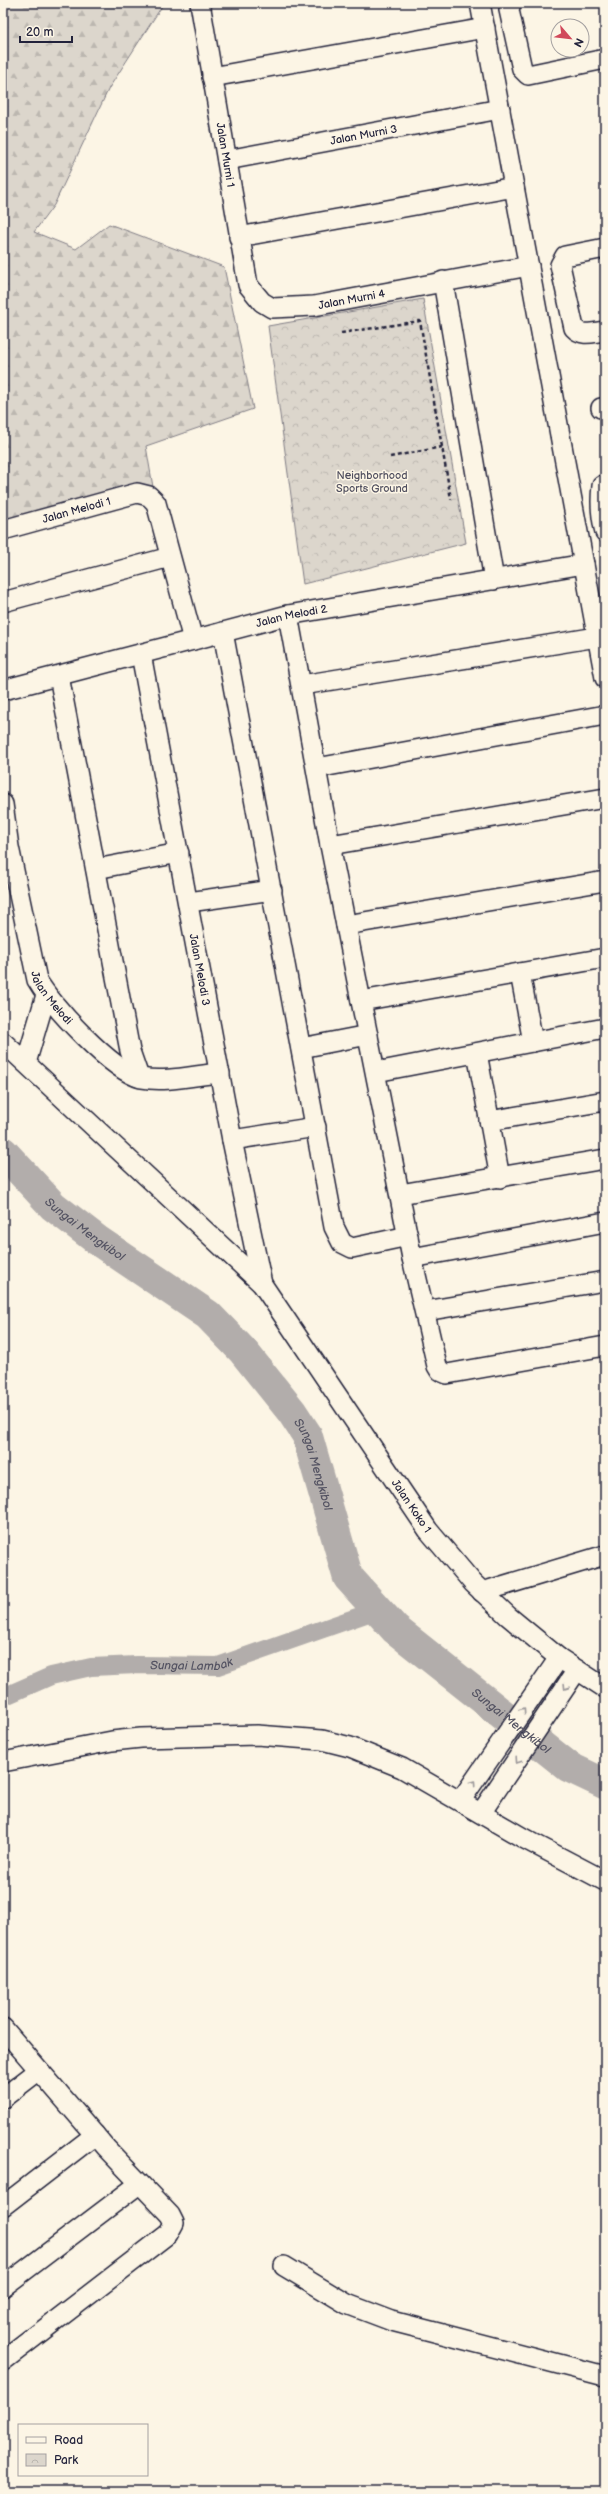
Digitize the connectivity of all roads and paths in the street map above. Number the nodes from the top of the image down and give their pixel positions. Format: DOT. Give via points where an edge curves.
graph roads {
  1 [pos="200,3"];
  2 [pos="480,3"];
  3 [pos="511,3"];
  4 [pos="485,28"];
  5 [pos="605,58"];
  6 [pos="212,77"];
  7 [pos="500,109"];
  8 [pos="227,160"];
  9 [pos="514,187"];
  10 [pos="239,237"];
  11 [pos="605,248"];
  12 [pos="529,266"];
  13 [pos="443,281"];
  14 [pos="262,302"];
  15 [pos="605,331"];
  16 [pos="341,333"];
  17 [pos="442,447"];
  18 [pos="390,457"];
  19 [pos="605,484"];
  20 [pos="451,499"];
  21 [pos="3,530"];
  22 [pos="605,532"];
  23 [pos="170,557"];
  24 [pos="584,564"];
  25 [pos="494,580"];
  26 [pos="3,602"];
  27 [pos="288,615"];
  28 [pos="223,632"];
  29 [pos="597,637"];
  30 [pos="193,640"];
  31 [pos="141,654"];
  32 [pos="58,676"];
  33 [pos="605,678"];
  34 [pos="302,685"];
  35 [pos="3,690"];
  36 [pos="605,715"];
  37 [pos="317,768"];
  38 [pos="605,798"];
  39 [pos="3,804"];
  40 [pos="330,845"];
  41 [pos="6,846"];
  42 [pos="179,853"];
  43 [pos="96,869"];
  44 [pos="605,881"];
  45 [pos="272,890"];
  46 [pos="188,902"];
  47 [pos="346,926"];
  48 [pos="605,958"];
  49 [pos="520,973"];
  50 [pos="46,996"];
  51 [pos="361,1000"];
  52 [pos="605,1028"];
  53 [pos="368,1035"];
  54 [pos="3,1042"];
  55 [pos="532,1042"];
  56 [pos="301,1048"];
  57 [pos="477,1053"];
  58 [pos="26,1063"];
  59 [pos="376,1072"];
  60 [pos="220,1073"];
  61 [pos="139,1077"];
  62 [pos="605,1101"];
  63 [pos="490,1121"];
  64 [pos="316,1127"];
  65 [pos="232,1140"];
  66 [pos="605,1159"];
  67 [pos="500,1178"];
  68 [pos="400,1194"];
  69 [pos="605,1222"];
  70 [pos="408,1236"];
  71 [pos="412,1258"];
  72 [pos="605,1281"];
  73 [pos="262,1284"];
  74 [pos="425,1311"];
  75 [pos="605,1346"];
  76 [pos="605,1555"];
  77 [pos="482,1592"];
  78 [pos="559,1658"];
  79 [pos="577,1670"];
  80 [pos="605,1688"];
  81 [pos="3,1762"];
  82 [pos="461,1800"];
  83 [pos="481,1813"];
  84 [pos="605,1881"];
  85 [pos="3,2028"];
  86 [pos="38,2071"];
  87 [pos="3,2098"];
  88 [pos="95,2134"];
  89 [pos="139,2184"];
  90 [pos="3,2206"];
  91 [pos="284,2266"];
  92 [pos="3,2287"];
  93 [pos="3,2361"];
  94 [pos="605,2376"];
  1 -- 6 [label="street, Jalan Murni 1"];
  2 -- 4 [label="street"];
  3 -- 5 [label="street" via="509,10 522,69 528,75"];
  4 -- 6 [label="street"];
  4 -- 7 [label="street"];
  6 -- 8 [label="street, Jalan Murni 1"];
  7 -- 8 [label="street, Jalan Murni 3"];
  7 -- 9 [label="street"];
  8 -- 10 [label="street, Jalan Murni 1"];
  9 -- 10 [label="street"];
  9 -- 12 [label="street"];
  10 -- 14 [label="street, Jalan Murni 1" via="248,284"];
  11 -- 15 [label="street" via="565,256 560,265 574,328 580,333"];
  12 -- 13 [label="street, Jalan Murni 4"];
  12 -- 24 [label="street"];
  13 -- 14 [label="street, Jalan Murni 4" via="314,306 272,308"];
  13 -- 25 [label="street"];
  16 -- 17 [label="path" via="420,321"];
  17 -- 18 [label="path"];
  17 -- 20 [label="path"];
  19 -- 22 [label="street" via="602,486 601,495"];
  21 -- 23 [label="street, Jalan Melodi 1" via="137,493 149,496 156,503"];
  23 -- 26 [label="street"];
  23 -- 30 [label="street"];
  24 -- 25 [label="street, Jalan Melodi 2"];
  24 -- 29 [label="street"];
  25 -- 27 [label="street, Jalan Melodi 2"];
  27 -- 28 [label="street, Jalan Melodi 2"];
  27 -- 34 [label="street"];
  28 -- 30 [label="street, Jalan Melodi 2"];
  28 -- 45 [label="street"];
  29 -- 33 [label="street"];
  29 -- 34 [label="street"];
  30 -- 31 [label="street, Jalan Melodi 2"];
  31 -- 32 [label="street, Jalan Melodi 2"];
  31 -- 42 [label="street, Jalan Melodi 3"];
  32 -- 35 [label="street, Jalan Melodi 2"];
  32 -- 43 [label="street"];
  34 -- 37 [label="street"];
  36 -- 37 [label="street"];
  37 -- 40 [label="street"];
  38 -- 40 [label="street"];
  39 -- 41 [label="street, Jalan Melodi"];
  40 -- 47 [label="street"];
  41 -- 50 [label="street, Jalan Melodi" via="37,980"];
  42 -- 43 [label="street"];
  42 -- 46 [label="street, Jalan Melodi 3"];
  43 -- 61 [label="street" via="130,1051"];
  44 -- 47 [label="street"];
  45 -- 46 [label="street"];
  45 -- 56 [label="street"];
  46 -- 60 [label="street, Jalan Melodi 3"];
  47 -- 51 [label="street"];
  48 -- 49 [label="street"];
  49 -- 51 [label="street"];
  49 -- 55 [label="street"];
  50 -- 58 [label="street"];
  50 -- 61 [label="street, Jalan Melodi" via="114,1063"];
  51 -- 53 [label="street"];
  52 -- 55 [label="street"];
  53 -- 56 [label="street"];
  53 -- 59 [label="street"];
  54 -- 58 [label="street"];
  55 -- 57 [label="street"];
  56 -- 64 [label="street"];
  57 -- 59 [label="street"];
  57 -- 63 [label="street"];
  58 -- 73 [label="street"];
  59 -- 68 [label="street"];
  60 -- 61 [label="street, Jalan Melodi" via="156,1080"];
  60 -- 65 [label="street, Jalan Melodi 3"];
  62 -- 63 [label="street"];
  63 -- 67 [label="street"];
  64 -- 65 [label="street"];
  64 -- 70 [label="street" via="334,1227 342,1243 352,1248"];
  65 -- 73 [label="street, Jalan Melodi 3"];
  66 -- 67 [label="street"];
  67 -- 68 [label="street"];
  68 -- 70 [label="street"];
  69 -- 71 [label="street"];
  70 -- 71 [label="street"];
  71 -- 74 [label="street"];
  72 -- 74 [label="street"];
  73 -- 77 [label="street, Jalan Koko 1" via="428,1530"];
  74 -- 75 [label="street" via="437,1366 443,1373"];
  76 -- 77 [label="street"];
  77 -- 78 [label="street, Jalan Koko 1"];
  78 -- 79 [label="street, Jalan Koko 1"];
  82 -- 78 [label="street, one-way"];
  79 -- 80 [label="street, Jalan Koko 1"];
  79 -- 83 [label="street, one-way"];
  81 -- 82 [label="street" via="141,1738 298,1737 350,1747 402,1768"];
  82 -- 83 [label="street"];
  83 -- 84 [label="street"];
  85 -- 86 [label="street"];
  86 -- 87 [label="street"];
  86 -- 88 [label="street"];
  88 -- 89 [label="street"];
  88 -- 90 [label="street"];
  89 -- 92 [label="street"];
  89 -- 93 [label="street" via="173,2218 174,2223 168,2234"];
  91 -- 94 [label="street" via="347,2304 392,2321"];
}
